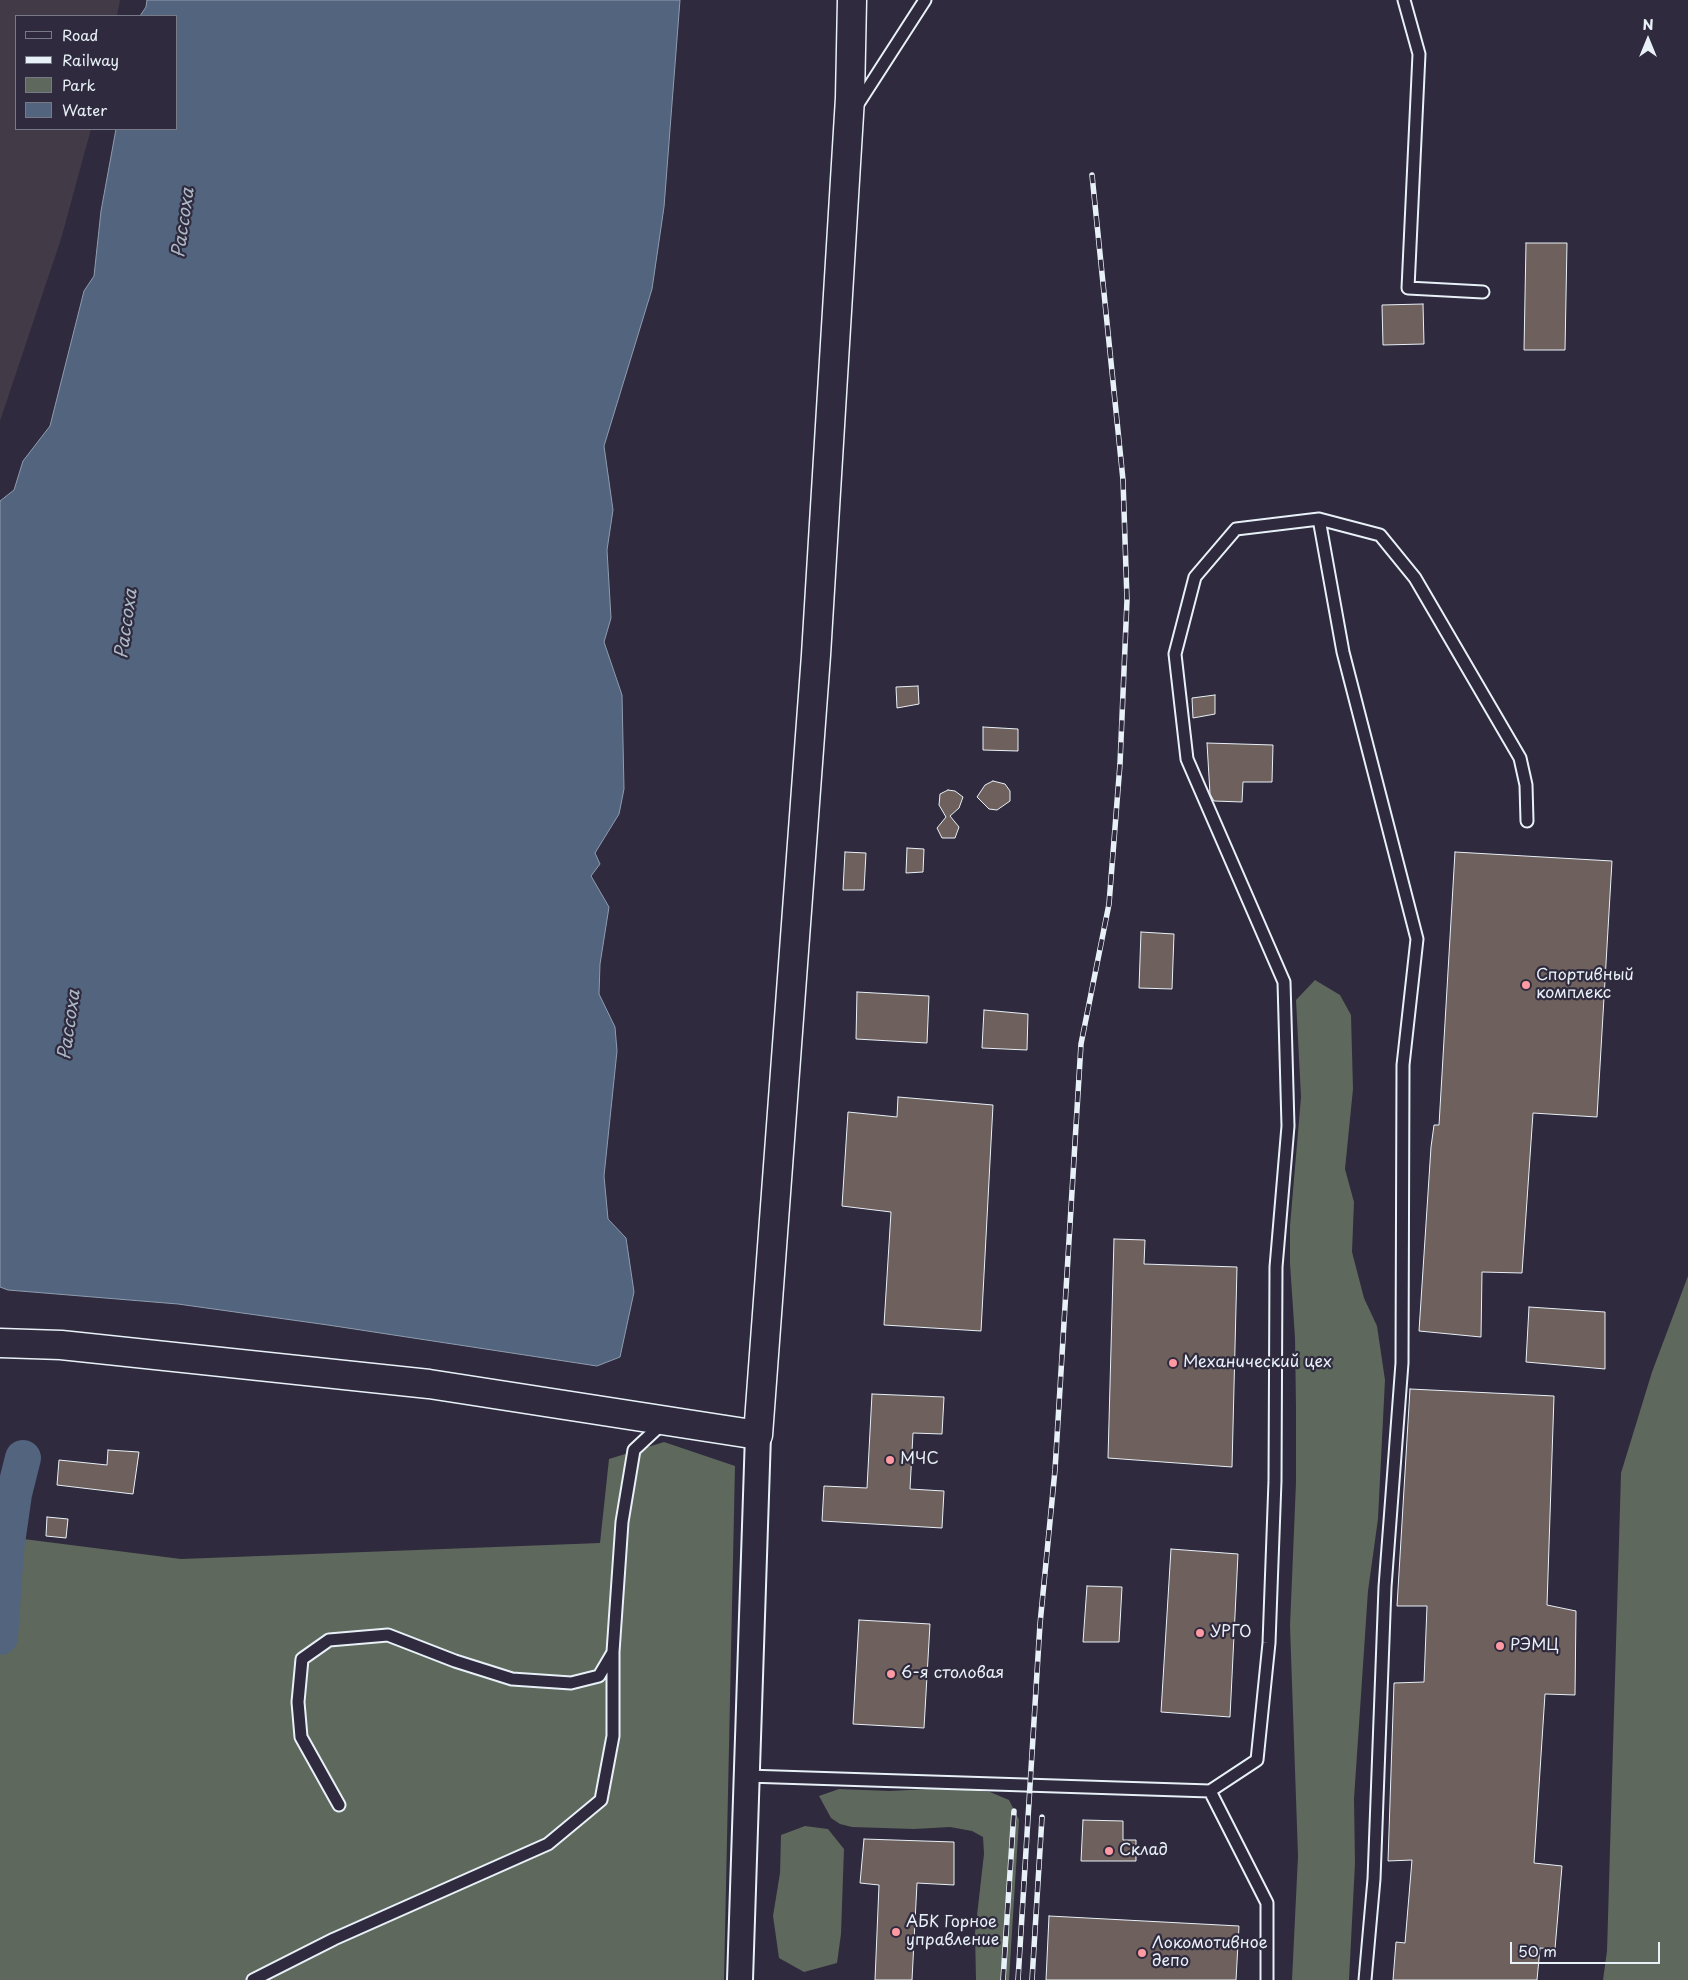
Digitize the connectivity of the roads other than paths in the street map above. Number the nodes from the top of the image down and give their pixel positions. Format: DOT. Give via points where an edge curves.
graph roads {
  1 [pos="852,0"];
  2 [pos="925,0"];
  3 [pos="1404,0"];
  4 [pos="849,117"];
  5 [pos="1483,292"];
  6 [pos="1320,519"];
  7 [pos="1526,821"];
  8 [pos="0,1343"];
  9 [pos="665,1421"];
  10 [pos="758,1435"];
  11 [pos="613,1652"];
  12 [pos="747,1776"];
  13 [pos="1210,1791"];
  14 [pos="339,1805"];
  15 [pos="253,1980"];
  16 [pos="740,1980"];
  17 [pos="1267,1980"];
  18 [pos="1365,1980"];
  1 -- 4 [label="street"];
  2 -- 4 [label="lane"];
  3 -- 5 [label="lane" via="1419,54 1408,288"];
  4 -- 10 [label="street" via="816,655"];
  6 -- 7 [label="lane" via="1380,535 1415,578 1520,758 1526,785"];
  6 -- 13 [label="lane" via="1236,529 1195,577 1175,654 1187,759 1284,982 1288,1126 1276,1267 1275,1481 1268,1653 1257,1760"];
  6 -- 18 [label="lane" via="1343,652 1417,938 1403,1065 1402,1363 1385,1587 1374,1879"];
  8 -- 9 [label="street" via="61,1345 429,1384"];
  9 -- 10 [label="street"];
  9 -- 11 [label="lane" via="634,1450 622,1522"];
  10 -- 12 [label="street"];
  11 -- 14 [label="lane" via="599,1676 571,1683 512,1679 388,1635 329,1640 302,1659 298,1702 301,1737"];
  11 -- 15 [label="lane" via="613,1736 601,1800 548,1844"];
  12 -- 13 [label="lane"];
  12 -- 16 [label="street"];
  13 -- 17 [label="lane" via="1267,1903"];
}
